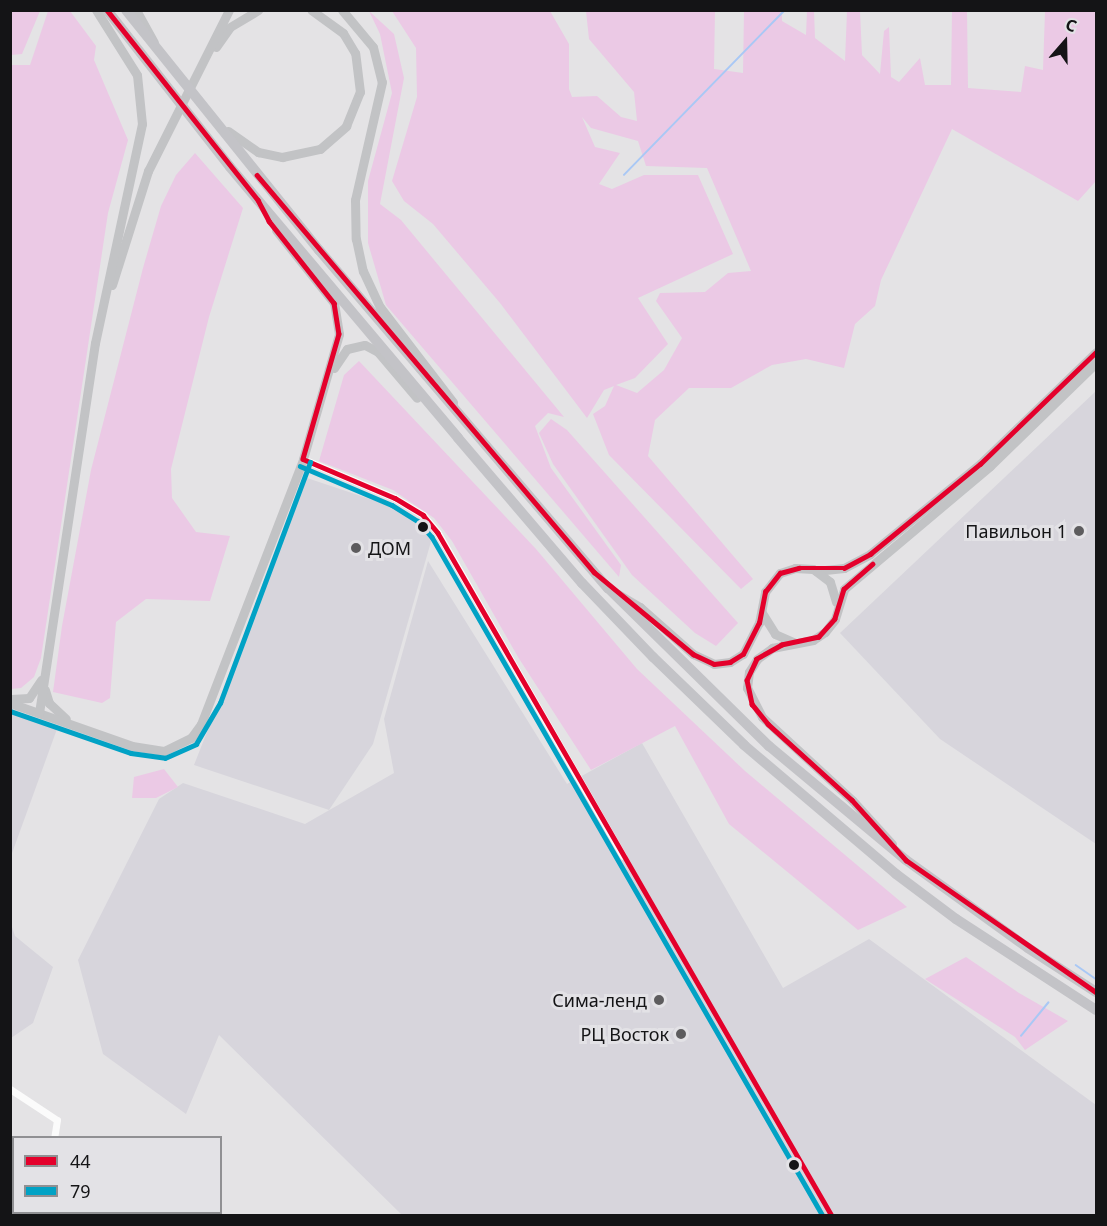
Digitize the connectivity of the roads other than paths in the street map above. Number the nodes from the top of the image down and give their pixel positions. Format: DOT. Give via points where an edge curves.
graph roads {
  1 [pos="96,10"];
  2 [pos="107,10"];
  3 [pos="126,10"];
  4 [pos="136,10"];
  5 [pos="222,10"];
  6 [pos="229,10"];
  7 [pos="258,10"];
  8 [pos="311,10"];
  9 [pos="342,10"];
  10 [pos="216,36"];
  11 [pos="158,52"];
  12 [pos="202,64"];
  13 [pos="189,92"];
  14 [pos="258,200"];
  15 [pos="1096,351"];
  16 [pos="1096,363"];
  17 [pos="327,381"];
  18 [pos="89,389"];
  19 [pos="465,422"];
  20 [pos="458,438"];
  21 [pos="303,459"];
  22 [pos="816,571"];
  23 [pos="608,588"];
  24 [pos="837,611"];
  25 [pos="762,613"];
  26 [pos="793,642"];
  27 [pos="48,652"];
  28 [pos="45,673"];
  29 [pos="10,701"];
  30 [pos="39,713"];
  31 [pos="87,729"];
  32 [pos="901,855"];
  33 [pos="623,856"];
  34 [pos="1096,990"];
  35 [pos="1071,995"];
  36 [pos="1096,1010"];
  37 [pos="1096,1017"];
  38 [pos="10,1089"];
  39 [pos="54,1136"];
  1 -- 18 [label="main road" via="131,63 142,91 143,110"];
  2 -- 14 [label="main road"];
  3 -- 11 [label="main road"];
  4 -- 11 [label="main road"];
  5 -- 10 [label="main road"];
  6 -- 10 [label="main road"];
  7 -- 12 [label="main road" via="230,27"];
  8 -- 13 [label="main road" via="343,33 360,66 357,105 346,126 330,143 296,156 258,152 232,135"];
  9 -- 19 [label="main road" via="373,46 381,77 378,110 355,200 356,238 363,271 380,307 444,386"];
  10 -- 12 [label="main road"];
  11 -- 13 [label="main road"];
  12 -- 18 [label="main road" via="160,146 124,239"];
  13 -- 19 [label="main road"];
  14 -- 17 [label="main road" via="269,221 337,310 339,334"];
  14 -- 20 [label="main road"];
  15 -- 22 [label="main road" via="980,464 870,554 844,568"];
  16 -- 24 [label="main road" via="996,460 848,585"];
  17 -- 20 [label="main road" via="346,349 365,345 378,352 436,419"];
  17 -- 21 [label="main road"];
  18 -- 27 [label="main road"];
  19 -- 23 [label="main road"];
  20 -- 35 [label="main road" via="582,583 744,745 904,880"];
  21 -- 31 [label="main road" via="213,700 191,738 164,751 132,746"];
  21 -- 33 [label="street" via="395,498 423,515 438,533"];
  22 -- 24 [label="main road" via="830,582"];
  22 -- 25 [label="main road" via="799,568 780,573 765,592"];
  23 -- 25 [label="main road" via="640,607 693,654 714,664 743,654"];
  23 -- 32 [label="main road" via="769,746"];
  24 -- 26 [label="main road" via="819,637"];
  25 -- 26 [label="main road" via="775,634"];
  26 -- 32 [label="main road" via="772,648 754,664 747,680 752,704 768,724 852,800"];
  27 -- 28 [label="main road"];
  27 -- 29 [label="main road" via="35,693"];
  28 -- 30 [label="main road"];
  28 -- 31 [label="main road" via="45,694 55,712"];
  29 -- 30 [label="main road"];
  30 -- 31 [label="main road"];
  32 -- 34 [label="main road" via="966,905"];
  35 -- 36 [label="main road"];
  35 -- 37 [label="main road"];
  38 -- 39 [label="street" via="57,1120"];
}
